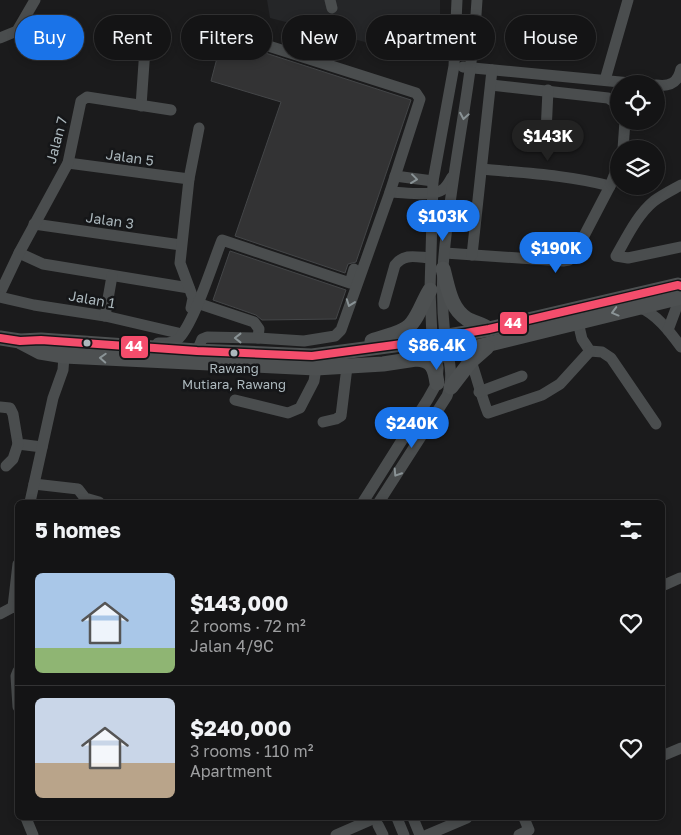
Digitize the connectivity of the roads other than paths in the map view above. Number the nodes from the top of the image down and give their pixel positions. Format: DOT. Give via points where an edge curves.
graph roads {
  1 [pos="35,0"];
  2 [pos="458,0"];
  3 [pos="477,0"];
  4 [pos="628,0"];
  5 [pos="0,38"];
  6 [pos="272,47"];
  7 [pos="144,60"];
  8 [pos="454,66"];
  9 [pos="471,68"];
  10 [pos="492,70"];
  11 [pos="681,70"];
  12 [pos="605,80"];
  13 [pos="610,81"];
  14 [pos="491,85"];
  15 [pos="665,86"];
  16 [pos="548,90"];
  17 [pos="610,99"];
  18 [pos="141,106"];
  19 [pos="171,110"];
  20 [pos="199,128"];
  21 [pos="546,132"];
  22 [pos="68,163"];
  23 [pos="482,169"];
  24 [pos="455,171"];
  25 [pos="189,180"];
  26 [pos="392,184"];
  27 [pos="681,184"];
  28 [pos="610,186"];
  29 [pos="432,187"];
  30 [pos="34,224"];
  31 [pos="181,246"];
  32 [pos="681,246"];
  33 [pos="19,253"];
  34 [pos="445,253"];
  35 [pos="472,255"];
  36 [pos="430,258"];
  37 [pos="443,269"];
  38 [pos="112,276"];
  39 [pos="189,288"];
  40 [pos="430,290"];
  41 [pos="0,293"];
  42 [pos="681,294"];
  43 [pos="0,297"];
  44 [pos="197,304"];
  45 [pos="384,304"];
  46 [pos="638,307"];
  47 [pos="105,316"];
  48 [pos="677,316"];
  49 [pos="578,322"];
  50 [pos="668,330"];
  51 [pos="178,333"];
  52 [pos="492,336"];
  53 [pos="439,337"];
  54 [pos="0,338"];
  55 [pos="258,338"];
  56 [pos="20,341"];
  57 [pos="170,343"];
  58 [pos="114,345"];
  59 [pos="681,347"];
  60 [pos="197,351"];
  61 [pos="590,351"];
  62 [pos="442,355"];
  63 [pos="64,356"];
  64 [pos="413,359"];
  65 [pos="471,360"];
  66 [pos="314,362"];
  67 [pos="347,367"];
  68 [pos="522,376"];
  69 [pos="444,385"];
  70 [pos="480,392"];
  71 [pos="235,400"];
  72 [pos="0,407"];
  73 [pos="323,422"];
  74 [pos="656,424"];
  75 [pos="18,444"];
  76 [pos="42,447"];
  77 [pos="6,466"];
  78 [pos="34,484"];
  79 [pos="30,500"];
  80 [pos="92,500"];
  81 [pos="365,500"];
  82 [pos="380,500"];
  83 [pos="680,578"];
  84 [pos="665,585"];
  85 [pos="15,607"];
  86 [pos="0,614"];
  87 [pos="681,748"];
  88 [pos="665,755"];
  89 [pos="27,820"];
  90 [pos="398,820"];
  91 [pos="413,820"];
  92 [pos="462,820"];
  93 [pos="525,820"];
  94 [pos="378,824"];
  95 [pos="33,835"];
  96 [pos="336,835"];
  97 [pos="355,835"];
  98 [pos="404,835"];
  99 [pos="420,835"];
  100 [pos="426,835"];
  101 [pos="519,835"];
  1 -- 5 [label="street" via="17,32"];
  2 -- 8 [label="street"];
  3 -- 9 [label="street"];
  4 -- 12 [label="street"];
  6 -- 26 [label="street" via="418,94 420,101"];
  7 -- 18 [label="street"];
  8 -- 9 [label="street"];
  8 -- 29 [label="street"];
  9 -- 10 [label="street"];
  9 -- 24 [label="street, one-way"];
  10 -- 12 [label="street"];
  10 -- 14 [label="street"];
  11 -- 15 [label="street" via="674,83"];
  12 -- 13 [label="street"];
  14 -- 16 [label="street"];
  14 -- 23 [label="street"];
  16 -- 17 [label="street"];
  16 -- 21 [label="street"];
  18 -- 19 [label="street, Jalan 7"];
  18 -- 22 [label="street, Jalan 7" via="87,97 81,101"];
  20 -- 25 [label="street"];
  22 -- 25 [label="street, Jalan 5"];
  22 -- 30 [label="street, Jalan 7"];
  23 -- 28 [label="street"];
  23 -- 35 [label="street"];
  24 -- 29 [label="street" via="442,191"];
  24 -- 34 [label="street"];
  25 -- 31 [label="street"];
  26 -- 29 [label="street"];
  26 -- 44 [label="street" via="382,193 350,282 222,240"];
  26 -- 55 [label="street, one-way" via="341,330 335,336 304,340"];
  27 -- 32 [label="street" via="642,213 616,256 628,258"];
  28 -- 35 [label="street" via="569,260"];
  29 -- 36 [label="street"];
  30 -- 31 [label="street, Jalan 3"];
  30 -- 33 [label="street, Jalan 7"];
  31 -- 39 [label="street" via="180,263"];
  33 -- 38 [label="street" via="43,264"];
  33 -- 41 [label="street, Jalan 7"];
  34 -- 35 [label="street"];
  34 -- 37 [label="street"];
  36 -- 40 [label="street"];
  36 -- 45 [label="street" via="407,256 397,261"];
  37 -- 52 [label="main road" via="456,310"];
  37 -- 53 [label="street"];
  38 -- 39 [label="street"];
  38 -- 47 [label="street"];
  39 -- 51 [label="street" via="193,302 184,327"];
  40 -- 53 [label="street"];
  40 -- 66 [label="main road" via="407,328"];
  42 -- 46 [label="main road"];
  42 -- 48 [label="street"];
  42 -- 52 [label="main road" via="669,287"];
  43 -- 47 [label="street, Jalan 1"];
  44 -- 55 [label="street" via="254,322 259,329"];
  44 -- 57 [label="street" via="191,320"];
  46 -- 49 [label="main road, one-way"];
  46 -- 50 [label="street"];
  47 -- 51 [label="street, Jalan 1"];
  48 -- 50 [label="street"];
  49 -- 52 [label="main road"];
  49 -- 61 [label="street" via="582,339"];
  50 -- 59 [label="street"];
  51 -- 57 [label="street"];
  52 -- 53 [label="main road"];
  52 -- 62 [label="main road"];
  52 -- 65 [label="main road"];
  53 -- 62 [label="street"];
  53 -- 66 [label="main road"];
  54 -- 56 [label="main road"];
  55 -- 60 [label="street, one-way" via="205,338"];
  56 -- 58 [label="main road"];
  56 -- 63 [label="main road" via="40,352"];
  57 -- 58 [label="street"];
  58 -- 60 [label="main road"];
  60 -- 66 [label="main road"];
  61 -- 70 [label="street" via="560,384 542,395 488,413"];
  61 -- 74 [label="street" via="602,352 611,358"];
  62 -- 64 [label="main road"];
  62 -- 69 [label="street" via="438,368"];
  66 -- 63 [label="main road, one-way"];
  63 -- 76 [label="street"];
  64 -- 67 [label="main road"];
  64 -- 69 [label="main road" via="429,362"];
  65 -- 69 [label="main road"];
  65 -- 70 [label="street"];
  66 -- 67 [label="main road"];
  66 -- 71 [label="street" via="314,381 300,408 288,413"];
  67 -- 73 [label="street" via="340,416"];
  68 -- 70 [label="street"];
  69 -- 81 [label="street" via="428,399"];
  69 -- 82 [label="street, one-way" via="447,396"];
  72 -- 75 [label="street" via="10,408 13,414"];
  75 -- 76 [label="street"];
  75 -- 77 [label="street" via="13,459"];
  76 -- 78 [label="street"];
  78 -- 79 [label="street"];
  78 -- 80 [label="street" via="78,489 85,498"];
  83 -- 84 [label="street"];
  85 -- 86 [label="street"];
  87 -- 88 [label="street"];
  89 -- 95 [label="street"];
  90 -- 98 [label="street"];
  91 -- 99 [label="street"];
  92 -- 100 [label="street"];
  93 -- 101 [label="street" via="529,830"];
  94 -- 96 [label="street"];
  94 -- 97 [label="street"];
}
